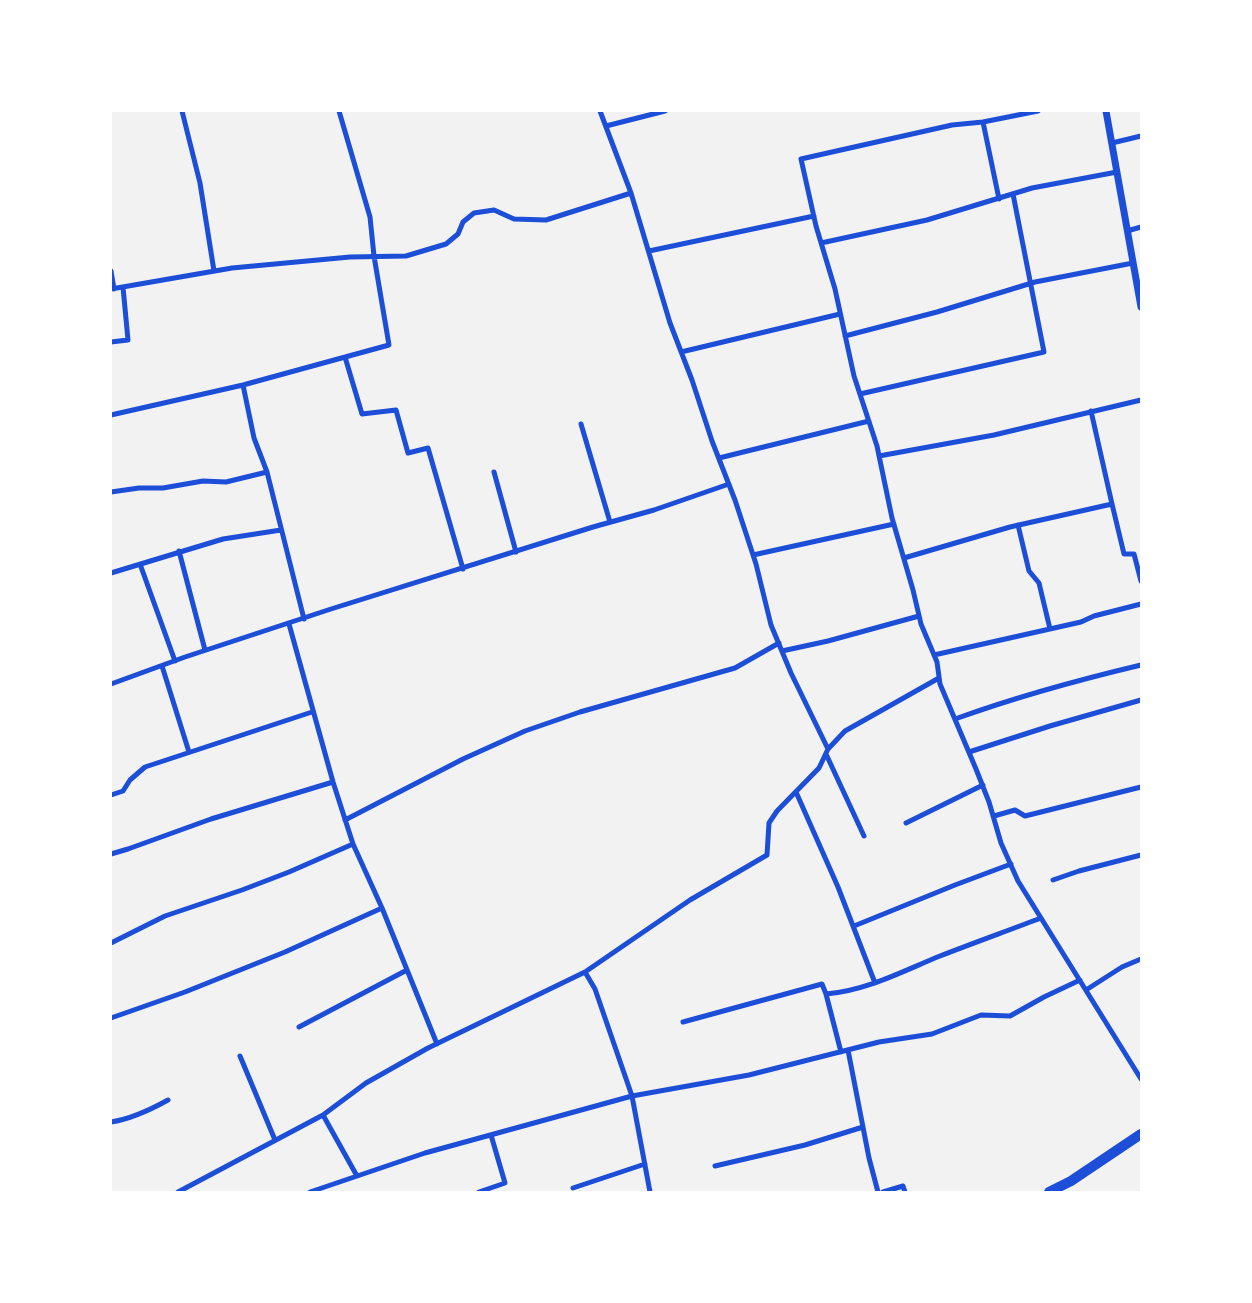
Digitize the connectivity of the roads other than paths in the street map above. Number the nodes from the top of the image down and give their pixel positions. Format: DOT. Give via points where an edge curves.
graph roads {
  1 [pos="182,111"];
  2 [pos="339,111"];
  3 [pos="600,111"];
  4 [pos="665,111"];
  5 [pos="1038,111"];
  6 [pos="1106,111"];
  7 [pos="983,122"];
  8 [pos="606,126"];
  9 [pos="1141,136"];
  10 [pos="1112,143"];
  11 [pos="1117,172"];
  12 [pos="631,193"];
  13 [pos="1013,194"];
  14 [pos="999,199"];
  15 [pos="814,216"];
  16 [pos="1141,227"];
  17 [pos="1127,230"];
  18 [pos="821,243"];
  19 [pos="648,251"];
  20 [pos="374,256"];
  21 [pos="1133,263"];
  22 [pos="111,270"];
  23 [pos="214,271"];
  24 [pos="1030,284"];
  25 [pos="123,287"];
  26 [pos="113,289"];
  27 [pos="1141,307"];
  28 [pos="840,314"];
  29 [pos="846,336"];
  30 [pos="111,342"];
  31 [pos="681,352"];
  32 [pos="345,357"];
  33 [pos="243,385"];
  34 [pos="860,394"];
  35 [pos="1141,400"];
  36 [pos="1091,411"];
  37 [pos="111,415"];
  38 [pos="869,421"];
  39 [pos="581,424"];
  40 [pos="880,456"];
  41 [pos="718,458"];
  42 [pos="267,472"];
  43 [pos="494,472"];
  44 [pos="729,484"];
  45 [pos="111,492"];
  46 [pos="1112,504"];
  47 [pos="610,522"];
  48 [pos="894,524"];
  49 [pos="1018,525"];
  50 [pos="281,530"];
  51 [pos="179,551"];
  52 [pos="516,552"];
  53 [pos="753,555"];
  54 [pos="904,558"];
  55 [pos="140,564"];
  56 [pos="463,569"];
  57 [pos="111,573"];
  58 [pos="1140,579"];
  59 [pos="1141,604"];
  60 [pos="919,616"];
  61 [pos="304,619"];
  62 [pos="289,624"];
  63 [pos="1050,629"];
  64 [pos="779,644"];
  65 [pos="206,650"];
  66 [pos="782,651"];
  67 [pos="934,655"];
  68 [pos="175,661"];
  69 [pos="1141,664"];
  70 [pos="162,666"];
  71 [pos="939,678"];
  72 [pos="112,683"];
  73 [pos="1141,700"];
  74 [pos="312,712"];
  75 [pos="955,719"];
  76 [pos="189,752"];
  77 [pos="827,752"];
  78 [pos="969,752"];
  79 [pos="333,782"];
  80 [pos="983,785"];
  81 [pos="1141,787"];
  82 [pos="796,792"];
  83 [pos="111,796"];
  84 [pos="994,816"];
  85 [pos="345,820"];
  86 [pos="906,823"];
  87 [pos="864,836"];
  88 [pos="353,844"];
  89 [pos="111,854"];
  90 [pos="1141,855"];
  91 [pos="1011,864"];
  92 [pos="1053,880"];
  93 [pos="382,908"];
  94 [pos="1041,918"];
  95 [pos="854,926"];
  96 [pos="111,943"];
  97 [pos="1141,959"];
  98 [pos="407,970"];
  99 [pos="585,972"];
  100 [pos="1080,980"];
  101 [pos="875,983"];
  102 [pos="1086,990"];
  103 [pos="826,994"];
  104 [pos="111,1018"];
  105 [pos="683,1022"];
  106 [pos="299,1027"];
  107 [pos="437,1044"];
  108 [pos="848,1050"];
  109 [pos="841,1052"];
  110 [pos="240,1056"];
  111 [pos="1141,1079"];
  112 [pos="632,1096"];
  113 [pos="168,1100"];
  114 [pos="324,1115"];
  115 [pos="111,1122"];
  116 [pos="863,1127"];
  117 [pos="1141,1134"];
  118 [pos="491,1135"];
  119 [pos="275,1140"];
  120 [pos="645,1164"];
  121 [pos="715,1166"];
  122 [pos="357,1176"];
  123 [pos="573,1188"];
  124 [pos="178,1192"];
  125 [pos="310,1192"];
  126 [pos="479,1192"];
  127 [pos="650,1192"];
  128 [pos="878,1192"];
  129 [pos="883,1192"];
  130 [pos="905,1192"];
  131 [pos="1050,1192"];
  1 -- 23 [label="street" via="200,183"];
  2 -- 20 [label="street" via="370,218"];
  3 -- 8 [label="street"];
  4 -- 8 [label="street"];
  5 -- 7 [label="street"];
  6 -- 10 [label="street"];
  7 -- 14 [label="street"];
  7 -- 15 [label="street" via="952,125 801,159"];
  8 -- 12 [label="street"];
  9 -- 10 [label="street"];
  10 -- 11 [label="street"];
  11 -- 13 [label="street"];
  11 -- 17 [label="street"];
  12 -- 19 [label="street"];
  12 -- 20 [label="street" via="546,220 514,219 494,210 474,213 446,244 406,256"];
  13 -- 14 [label="street"];
  13 -- 24 [label="street"];
  14 -- 18 [label="street" via="927,220"];
  15 -- 18 [label="street"];
  15 -- 19 [label="street"];
  16 -- 17 [label="street"];
  17 -- 21 [label="street"];
  18 -- 28 [label="street"];
  19 -- 31 [label="street"];
  20 -- 23 [label="street"];
  20 -- 32 [label="street" via="390,345"];
  21 -- 24 [label="street"];
  21 -- 27 [label="street"];
  22 -- 26 [label="street"];
  23 -- 25 [label="street"];
  24 -- 29 [label="street"];
  24 -- 34 [label="street" via="1044,352"];
  25 -- 26 [label="street"];
  25 -- 30 [label="street" via="128,340"];
  28 -- 29 [label="street"];
  28 -- 31 [label="street"];
  29 -- 34 [label="street"];
  31 -- 41 [label="street"];
  32 -- 33 [label="street"];
  32 -- 56 [label="street" via="362,414 396,410 408,453 428,448"];
  33 -- 37 [label="street"];
  33 -- 42 [label="street" via="254,438"];
  34 -- 38 [label="street"];
  35 -- 36 [label="street"];
  36 -- 40 [label="street" via="994,435"];
  36 -- 46 [label="street"];
  38 -- 40 [label="street"];
  38 -- 41 [label="street"];
  39 -- 47 [label="street"];
  40 -- 48 [label="street"];
  41 -- 44 [label="street"];
  42 -- 45 [label="street" via="226,482 203,481"];
  42 -- 50 [label="street"];
  43 -- 52 [label="street"];
  44 -- 47 [label="street"];
  44 -- 53 [label="street"];
  46 -- 49 [label="street"];
  46 -- 58 [label="street" via="1124,554 1134,554"];
  47 -- 52 [label="street"];
  48 -- 53 [label="street"];
  48 -- 54 [label="street"];
  49 -- 54 [label="street"];
  49 -- 63 [label="street" via="1029,570 1039,583"];
  50 -- 51 [label="street" via="223,539"];
  50 -- 61 [label="street"];
  51 -- 55 [label="street"];
  51 -- 65 [label="street"];
  52 -- 56 [label="street"];
  53 -- 64 [label="street" via="770,625"];
  54 -- 60 [label="street"];
  55 -- 57 [label="street"];
  55 -- 68 [label="street"];
  56 -- 61 [label="street"];
  59 -- 63 [label="street"];
  60 -- 66 [label="street"];
  60 -- 67 [label="street"];
  61 -- 62 [label="street"];
  62 -- 65 [label="street"];
  62 -- 74 [label="street"];
  63 -- 67 [label="street"];
  64 -- 66 [label="street"];
  64 -- 85 [label="street" via="735,668 525,731"];
  65 -- 68 [label="street"];
  66 -- 77 [label="street"];
  67 -- 71 [label="street"];
  68 -- 70 [label="street"];
  69 -- 75 [label="street" via="1073,681"];
  70 -- 72 [label="street"];
  70 -- 76 [label="street"];
  71 -- 75 [label="street"];
  71 -- 77 [label="street" via="845,730"];
  73 -- 78 [label="street"];
  74 -- 76 [label="street"];
  74 -- 79 [label="street"];
  75 -- 78 [label="street"];
  76 -- 83 [label="street" via="145,767 123,791"];
  77 -- 82 [label="street" via="819,768"];
  77 -- 87 [label="street"];
  78 -- 80 [label="street"];
  79 -- 85 [label="street"];
  79 -- 89 [label="street" via="210,818"];
  80 -- 84 [label="street"];
  80 -- 86 [label="street"];
  81 -- 84 [label="street" via="1026,816 1015,810"];
  82 -- 95 [label="street"];
  82 -- 99 [label="street" via="769,823 767,855 690,900"];
  84 -- 91 [label="street"];
  85 -- 88 [label="street"];
  88 -- 93 [label="street"];
  88 -- 96 [label="street" via="242,890 165,916"];
  90 -- 92 [label="street"];
  91 -- 94 [label="street"];
  91 -- 95 [label="street"];
  93 -- 98 [label="street"];
  93 -- 104 [label="street" via="285,952"];
  94 -- 100 [label="street"];
  94 -- 101 [label="street"];
  95 -- 101 [label="street"];
  97 -- 102 [label="street"];
  98 -- 106 [label="street"];
  98 -- 107 [label="street"];
  99 -- 107 [label="street"];
  99 -- 112 [label="street" via="595,989"];
  100 -- 102 [label="street"];
  100 -- 108 [label="street" via="1010,1016 981,1015 932,1034"];
  101 -- 103 [label="street"];
  102 -- 111 [label="street"];
  103 -- 105 [label="street" via="822,984"];
  103 -- 109 [label="street"];
  107 -- 114 [label="street" via="366,1083"];
  108 -- 109 [label="street"];
  108 -- 116 [label="street"];
  109 -- 112 [label="street" via="748,1075"];
  110 -- 119 [label="street"];
  112 -- 118 [label="street"];
  112 -- 120 [label="street"];
  113 -- 115 [label="street"];
  114 -- 119 [label="street"];
  114 -- 122 [label="street"];
  116 -- 121 [label="street" via="805,1145"];
  116 -- 128 [label="street"];
  117 -- 131 [label="highway"];
  118 -- 122 [label="street"];
  118 -- 126 [label="street" via="504,1183"];
  119 -- 124 [label="street"];
  120 -- 123 [label="street"];
  120 -- 127 [label="street"];
  122 -- 125 [label="street"];
  129 -- 130 [label="street" via="903,1186"];
}
